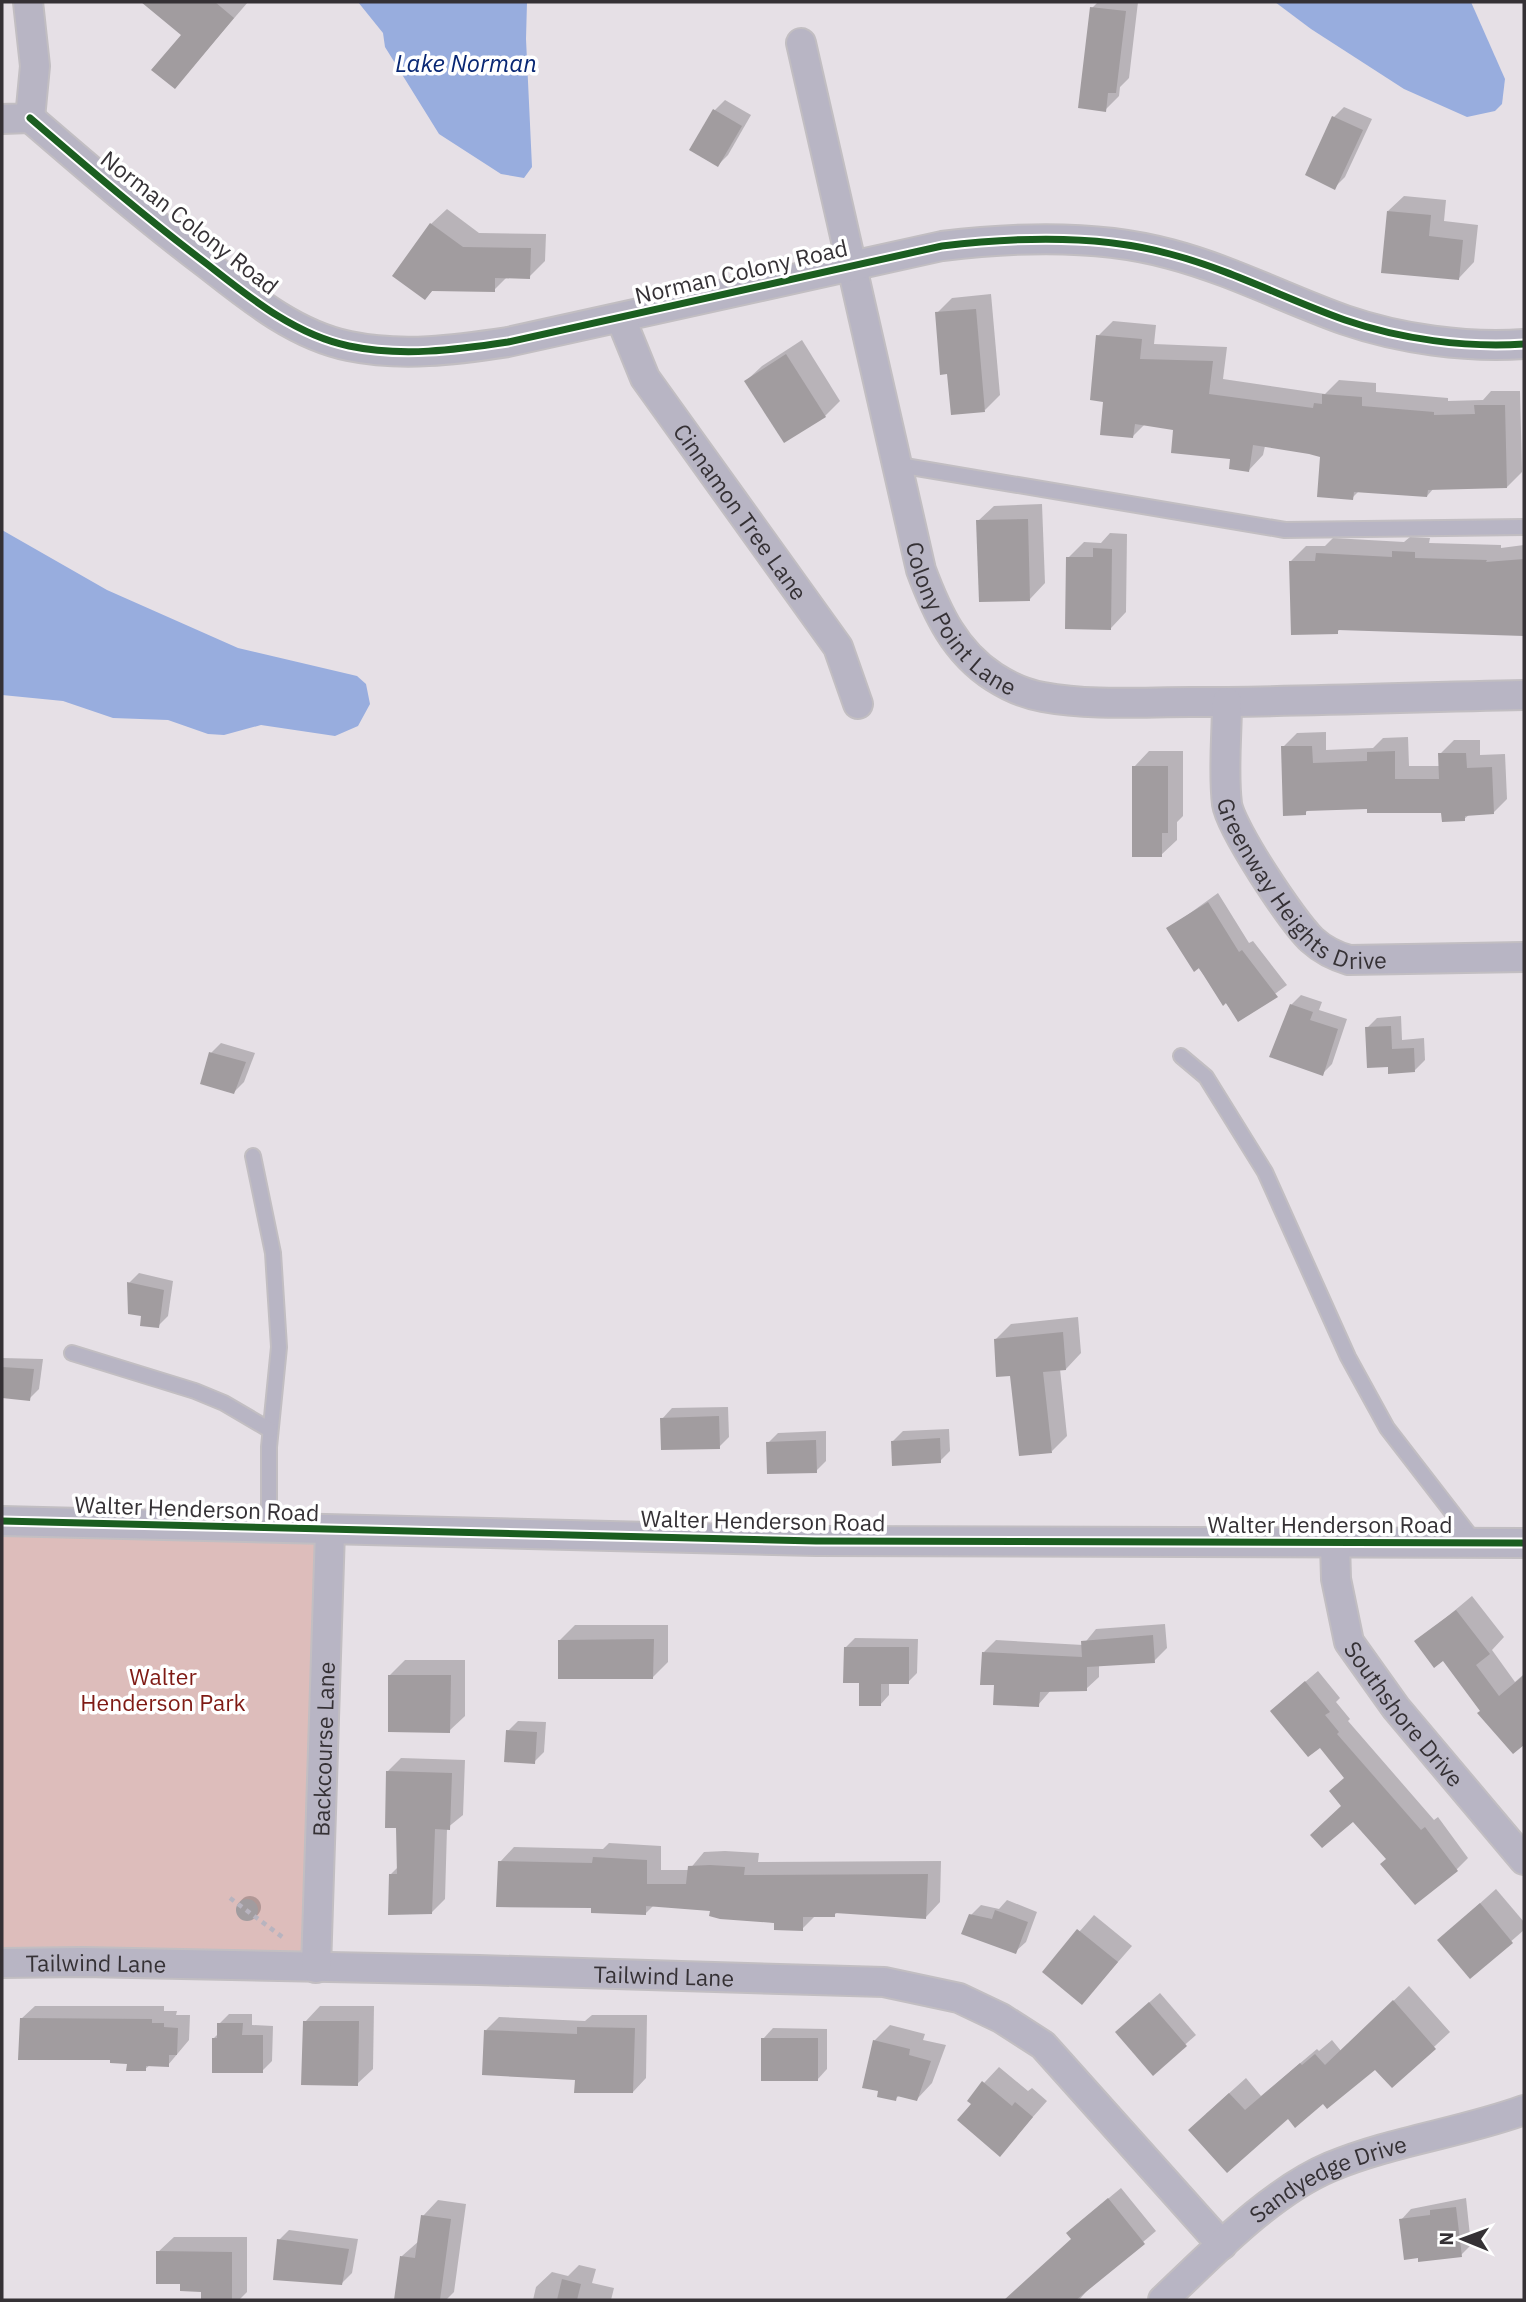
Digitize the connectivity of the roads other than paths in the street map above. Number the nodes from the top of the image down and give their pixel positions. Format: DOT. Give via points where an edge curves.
graph roads {
  1 [pos="28,2"];
  2 [pos="801,43"];
  3 [pos="30,118"];
  4 [pos="2,119"];
  5 [pos="853,263"];
  6 [pos="621,319"];
  7 [pos="1524,344"];
  8 [pos="899,465"];
  9 [pos="1524,527"];
  10 [pos="1524,695"];
  11 [pos="1227,702"];
  12 [pos="858,704"];
  13 [pos="1524,957"];
  14 [pos="1181,1056"];
  15 [pos="253,1156"];
  16 [pos="72,1353"];
  17 [pos="271,1430"];
  18 [pos="2,1521"];
  19 [pos="269,1530"];
  20 [pos="330,1531"];
  21 [pos="1335,1543"];
  22 [pos="1476,1543"];
  23 [pos="1524,1543"];
  24 [pos="1524,1860"];
  25 [pos="2,1963"];
  26 [pos="316,1968"];
  27 [pos="1524,2109"];
  28 [pos="1222,2245"];
  29 [pos="1163,2300"];
  1 -- 3 [label="street" via="35,66"];
  2 -- 5 [label="street, Colony Point Lane"];
  3 -- 4 [label="street"];
  3 -- 6 [label="street, Norman Colony Road" via="143,216 248,296 322,339 396,352 444,352"];
  5 -- 6 [label="street, Norman Colony Road"];
  5 -- 7 [label="street, Norman Colony Road" via="992,240 1134,247 1217,268 1346,320 1391,333 1450,342"];
  5 -- 8 [label="street, Colony Point Lane"];
  6 -- 12 [label="street, Cinnamon Tree Lane" via="645,378 838,647"];
  8 -- 9 [label="lane" via="1285,530"];
  8 -- 11 [label="street, Colony Point Lane" via="915,545 934,606 970,659 995,678 1040,697 1079,702"];
  10 -- 11 [label="street, Colony Point Lane"];
  11 -- 13 [label="street, Greenway Heights Drive" via="1227,806 1265,875 1311,939 1332,955 1349,960"];
  14 -- 22 [label="lane" via="1206,1077 1265,1172 1348,1357 1387,1428"];
  15 -- 17 [label="lane" via="273,1253 278,1320"];
  16 -- 17 [label="lane" via="195,1391"];
  17 -- 19 [label="lane"];
  18 -- 19 [label="street, Walter Henderson Road"];
  19 -- 20 [label="street, Walter Henderson Road"];
  20 -- 21 [label="street, Walter Henderson Road" via="816,1541"];
  20 -- 26 [label="street, Backcourse Lane"];
  21 -- 22 [label="street, Walter Henderson Road"];
  21 -- 24 [label="street, Southshore Drive" via="1338,1591 1349,1642 1396,1708"];
  22 -- 23 [label="street, Walter Henderson Road"];
  25 -- 26 [label="street, Tailwind Lane"];
  26 -- 28 [label="street, Tailwind Lane" via="884,1982 959,1998 1043,2045"];
  27 -- 28 [label="street, Sandyedge Drive" via="1327,2168 1276,2201"];
  28 -- 29 [label="street, Sandyedge Drive"];
}
